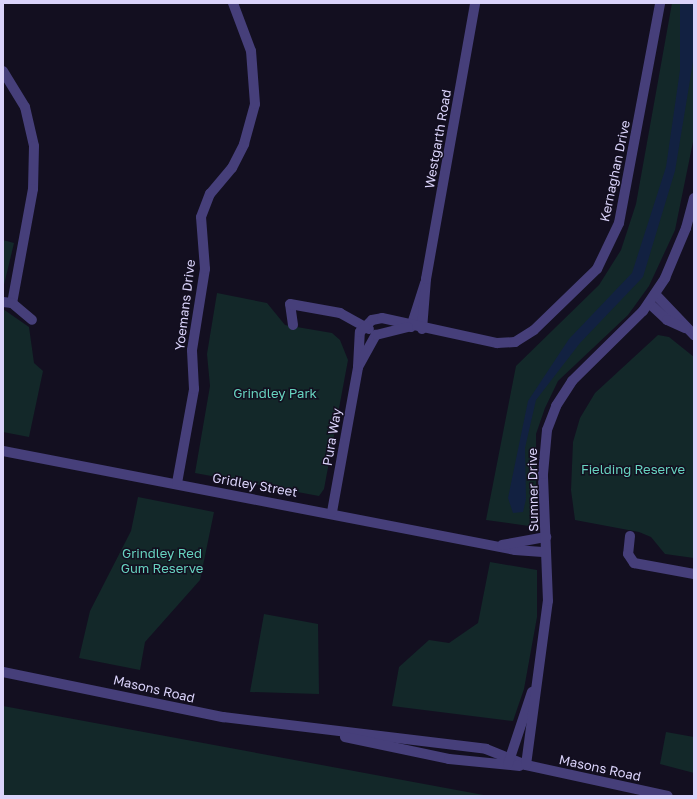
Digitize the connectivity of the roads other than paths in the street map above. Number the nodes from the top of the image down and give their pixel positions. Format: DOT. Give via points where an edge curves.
graph roads {
  1 [pos="233,3"];
  2 [pos="475,3"];
  3 [pos="660,3"];
  4 [pos="3,71"];
  5 [pos="694,198"];
  6 [pos="426,279"];
  7 [pos="655,294"];
  8 [pos="8,303"];
  9 [pos="648,303"];
  10 [pos="32,320"];
  11 [pos="293,325"];
  12 [pos="364,325"];
  13 [pos="411,327"];
  14 [pos="422,329"];
  15 [pos="691,332"];
  16 [pos="376,335"];
  17 [pos="358,367"];
  18 [pos="3,451"];
  19 [pos="177,483"];
  20 [pos="332,512"];
  21 [pos="630,536"];
  22 [pos="546,537"];
  23 [pos="502,544"];
  24 [pos="546,552"];
  25 [pos="694,574"];
  26 [pos="3,672"];
  27 [pos="534,684"];
  28 [pos="299,726"];
  29 [pos="508,762"];
  30 [pos="526,766"];
  31 [pos="668,796"];
  1 -- 19 [label="street, Yoemans Drive" via="251,51 254,104 244,144 232,168 210,194 201,217 205,269 192,350 194,389"];
  2 -- 6 [label="street, Westgarth Road"];
  3 -- 14 [label="street, Kernaghan Drive" via="619,223 597,269 534,330 515,342 497,342"];
  4 -- 8 [label="street" via="25,107 35,152 33,189"];
  5 -- 7 [label="street, Sumner Drive" via="677,255"];
  6 -- 13 [label="street, Westgarth Road"];
  6 -- 14 [label="street, Westgarth Road"];
  7 -- 9 [label="street, Sumner Drive"];
  7 -- 15 [label="street"];
  8 -- 10 [label="street"];
  9 -- 15 [label="street" via="667,320"];
  9 -- 22 [label="street, Sumner Drive" via="615,341 572,381 556,406 543,451"];
  11 -- 12 [label="street" via="290,304 340,313"];
  12 -- 13 [label="street, Kernaghan Drive" via="382,318"];
  12 -- 16 [label="street"];
  12 -- 17 [label="street, Pura Way" via="357,340"];
  13 -- 14 [label="street, Kernaghan Drive"];
  13 -- 16 [label="street, Kernaghan Drive"];
  16 -- 17 [label="street, Pura Way"];
  17 -- 20 [label="street, Pura Way"];
  18 -- 19 [label="street, Gridley Street"];
  19 -- 20 [label="street, Gridley Street"];
  20 -- 23 [label="street, Gridley Street"];
  21 -- 25 [label="street" via="628,554 634,563"];
  22 -- 23 [label="street, Gridley Street"];
  22 -- 24 [label="street, Sumner Drive"];
  23 -- 24 [label="street, Gridley Street" via="525,551"];
  24 -- 27 [label="street, Sumner Drive" via="548,601"];
  26 -- 28 [label="street, Masons Road" via="184,710"];
  27 -- 29 [label="street, Sumner Drive"];
  27 -- 30 [label="street, Sumner Drive" via="533,728"];
  28 -- 29 [label="street, Masons Road" via="449,759"];
  28 -- 29 [label="street, Masons Road" via="486,749"];
  29 -- 30 [label="street, Masons Road"];
  30 -- 31 [label="street, Masons Road"];
}
